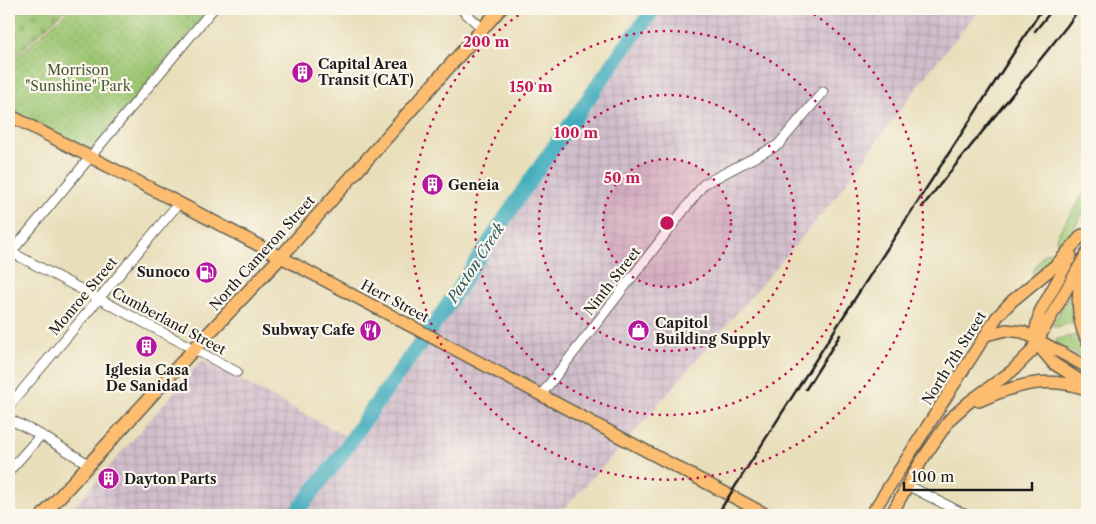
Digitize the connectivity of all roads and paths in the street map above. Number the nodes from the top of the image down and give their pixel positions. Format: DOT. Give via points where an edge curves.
graph roads {
  1 [pos="213,9"];
  2 [pos="461,9"];
  3 [pos="500,9"];
  4 [pos="482,28"];
  5 [pos="823,92"];
  6 [pos="9,115"];
  7 [pos="90,157"];
  8 [pos="179,203"];
  9 [pos="1085,230"];
  10 [pos="10,253"];
  11 [pos="1087,253"];
  12 [pos="280,258"];
  13 [pos="1087,258"];
  14 [pos="98,299"];
  15 [pos="986,335"];
  16 [pos="1038,340"];
  17 [pos="1087,342"];
  18 [pos="193,350"];
  19 [pos="1087,368"];
  20 [pos="237,372"];
  21 [pos="1087,385"];
  22 [pos="1087,390"];
  23 [pos="541,395"];
  24 [pos="9,406"];
  25 [pos="9,419"];
  26 [pos="950,419"];
  27 [pos="41,435"];
  28 [pos="90,464"];
  29 [pos="9,471"];
  30 [pos="907,485"];
  31 [pos="43,515"];
  32 [pos="767,515"];
  33 [pos="871,515"];
  34 [pos="891,515"];
  35 [pos="966,515"];
  1 -- 7 [label="street"];
  2 -- 4 [label="street"];
  3 -- 4 [label="highway, North Cameron Street"];
  4 -- 12 [label="highway, North Cameron Street"];
  5 -- 23 [label="street, Ninth Street" via="778,145 704,184"];
  6 -- 7 [label="main road, Herr Street"];
  7 -- 8 [label="main road, Herr Street"];
  7 -- 10 [label="street"];
  8 -- 12 [label="main road, Herr Street"];
  8 -- 14 [label="street, Monroe Street"];
  9 -- 15 [label="main road, North 7th Street" via="1058,264 1003,309"];
  9 -- 16 [label="main road" via="1040,312 1035,329"];
  10 -- 14 [label="street, Cumberland Street"];
  11 -- 16 [label="main road, North 7th Street"];
  12 -- 18 [label="highway, North Cameron Street"];
  12 -- 23 [label="main road, Herr Street"];
  13 -- 17 [label="main road" via="1080,281 1078,308"];
  14 -- 18 [label="street, Cumberland Street"];
  14 -- 24 [label="street, Monroe Street"];
  15 -- 16 [label="main road" via="1014,330"];
  15 -- 33 [label="main road, North 7th Street"];
  16 -- 19 [label="main road"];
  16 -- 21 [label="main road" via="1053,363"];
  16 -- 26 [label="main road, North 7th Street" via="1012,371"];
  18 -- 20 [label="street, Cumberland Street"];
  18 -- 28 [label="highway, North Cameron Street"];
  22 -- 26 [label="main road" via="1053,383 1010,387 973,403"];
  23 -- 32 [label="main road, Herr Street"];
  25 -- 27 [label="street"];
  26 -- 30 [label="main road, North 7th Street"];
  27 -- 28 [label="street"];
  27 -- 29 [label="street"];
  28 -- 31 [label="highway, North Cameron Street"];
  30 -- 34 [label="main road, North 7th Street"];
  30 -- 35 [label="street"];
}
